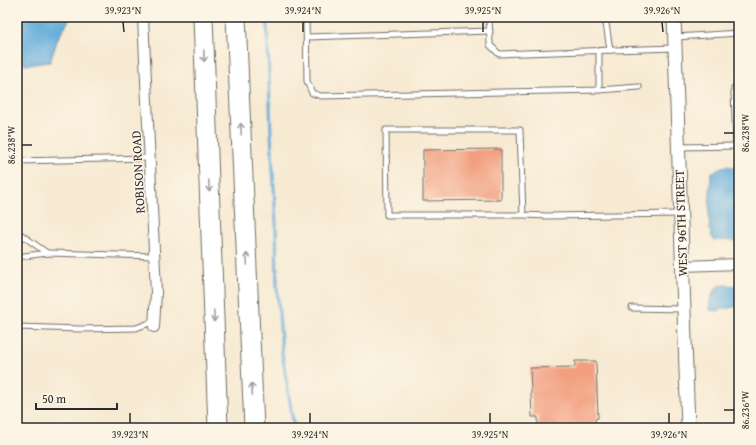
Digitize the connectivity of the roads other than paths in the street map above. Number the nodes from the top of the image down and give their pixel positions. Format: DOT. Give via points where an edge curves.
graph roads {
  1 [pos="143,17"];
  2 [pos="203,17"];
  3 [pos="236,17"];
  4 [pos="306,17"];
  5 [pos="489,17"];
  6 [pos="605,17"];
  7 [pos="674,17"];
  8 [pos="490,31"];
  9 [pos="739,33"];
  10 [pos="307,37"];
  11 [pos="675,42"];
  12 [pos="610,50"];
  13 [pos="599,51"];
  14 [pos="640,87"];
  15 [pos="734,89"];
  16 [pos="599,90"];
  17 [pos="738,146"];
  18 [pos="678,147"];
  19 [pos="150,158"];
  20 [pos="17,161"];
  21 [pos="681,214"];
  22 [pos="523,215"];
  23 [pos="17,230"];
  24 [pos="47,253"];
  25 [pos="154,256"];
  26 [pos="17,257"];
  27 [pos="739,264"];
  28 [pos="683,266"];
  29 [pos="632,308"];
  30 [pos="684,309"];
  31 [pos="155,324"];
  32 [pos="17,327"];
  33 [pos="739,380"];
  34 [pos="739,422"];
  35 [pos="218,428"];
  36 [pos="254,428"];
  37 [pos="688,428"];
  1 -- 19 [label="street, ROBISON ROAD"];
  2 -- 35 [label="highway, one-way"];
  36 -- 3 [label="highway, one-way"];
  4 -- 10 [label="lane"];
  5 -- 8 [label="lane"];
  6 -- 12 [label="lane"];
  7 -- 11 [label="street, WEST 96TH STREET"];
  8 -- 10 [label="lane"];
  8 -- 13 [label="lane" via="490,45 500,54"];
  9 -- 11 [label="lane"];
  10 -- 16 [label="lane" via="307,81 312,93 321,96"];
  11 -- 12 [label="lane"];
  11 -- 18 [label="street, WEST 96TH STREET"];
  12 -- 13 [label="lane"];
  13 -- 16 [label="lane"];
  14 -- 16 [label="lane"];
  15 -- 17 [label="lane"];
  17 -- 18 [label="lane"];
  18 -- 21 [label="street, WEST 96TH STREET"];
  19 -- 20 [label="lane"];
  19 -- 25 [label="street, ROBISON ROAD"];
  21 -- 22 [label="lane"];
  21 -- 28 [label="street, WEST 96TH STREET"];
  22 -- 22 [label="lane" via="520,130 386,130 387,215"];
  23 -- 24 [label="lane"];
  24 -- 25 [label="lane"];
  24 -- 26 [label="lane"];
  25 -- 31 [label="street, ROBISON ROAD"];
  27 -- 28 [label="street"];
  28 -- 30 [label="street, WEST 96TH STREET"];
  29 -- 30 [label="lane"];
  30 -- 37 [label="street, WEST 96TH STREET"];
  31 -- 32 [label="lane" via="136,328"];
  33 -- 34 [label="lane"];
}
